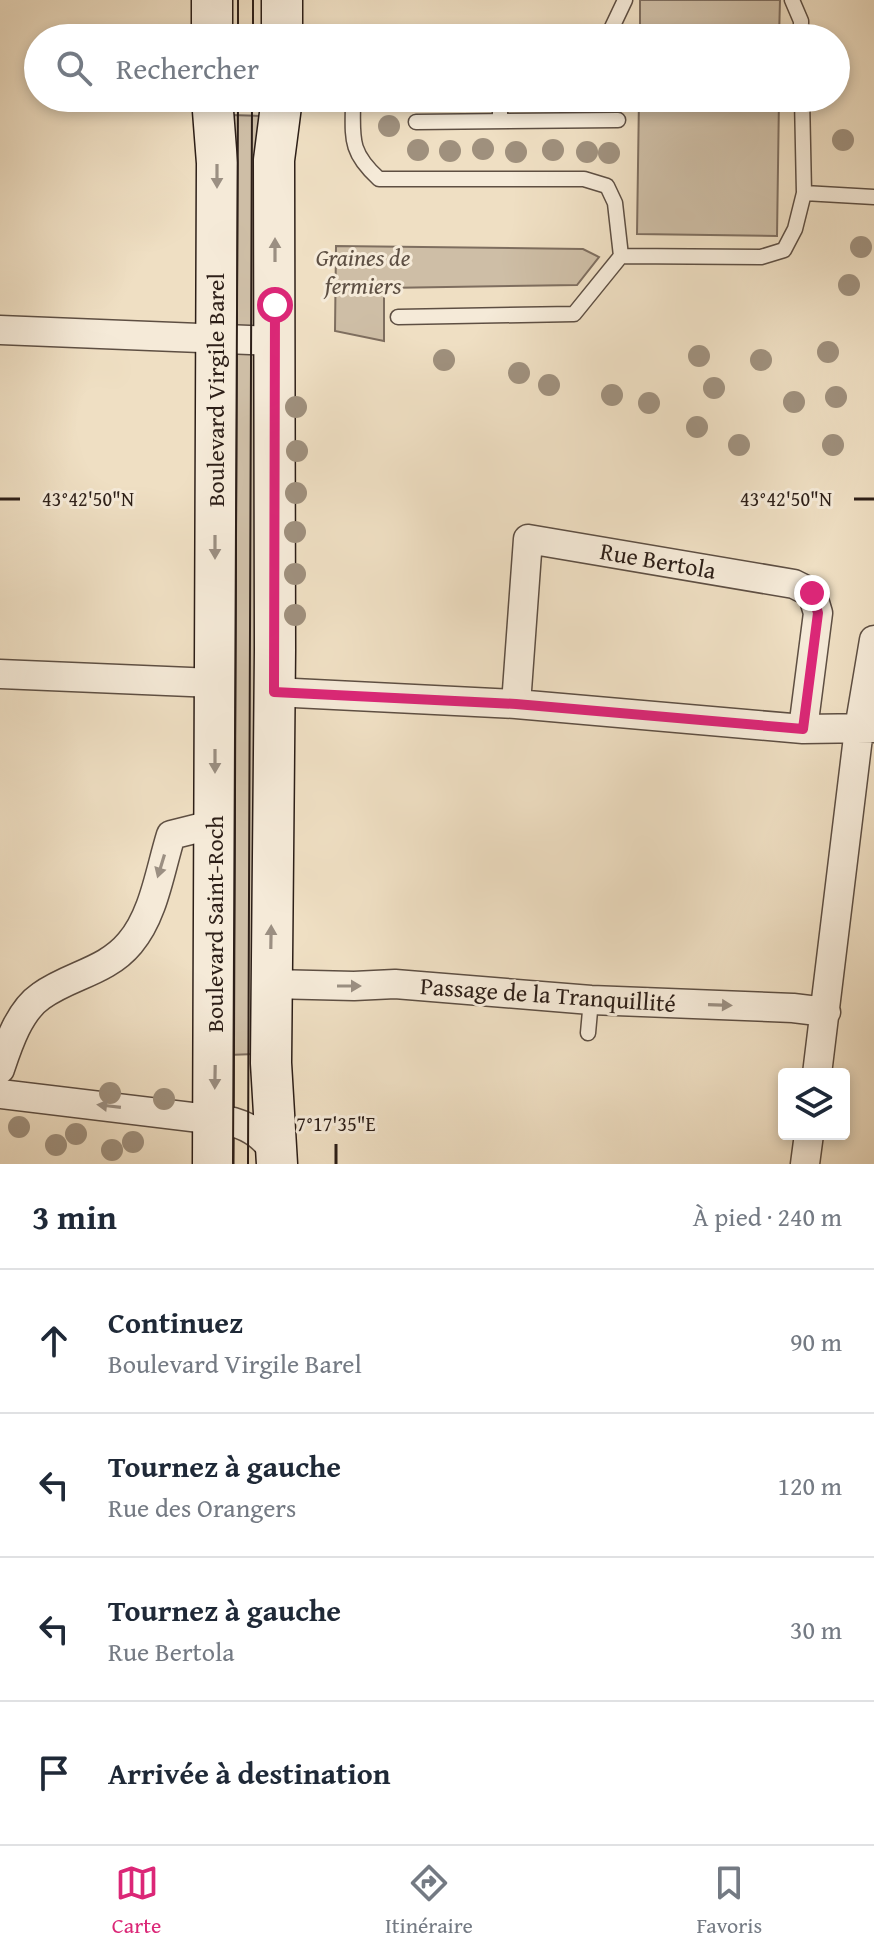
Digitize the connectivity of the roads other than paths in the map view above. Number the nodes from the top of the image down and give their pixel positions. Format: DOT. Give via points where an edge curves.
graph roads {
  1 [pos="212,0"];
  2 [pos="282,0"];
  3 [pos="625,0"];
  4 [pos="792,0"];
  5 [pos="212,24"];
  6 [pos="282,24"];
  7 [pos="614,24"];
  8 [pos="801,24"];
  9 [pos="213,112"];
  10 [pos="280,112"];
  11 [pos="353,112"];
  12 [pos="500,112"];
  13 [pos="802,112"];
  14 [pos="618,120"];
  15 [pos="500,121"];
  16 [pos="416,122"];
  17 [pos="804,193"];
  18 [pos="874,197"];
  19 [pos="621,256"];
  20 [pos="398,317"];
  21 [pos="0,330"];
  22 [pos="215,340"];
  23 [pos="274,341"];
  24 [pos="874,640"];
  25 [pos="0,674"];
  26 [pos="214,683"];
  27 [pos="274,692"];
  28 [pos="516,704"];
  29 [pos="803,729"];
  30 [pos="867,729"];
  31 [pos="215,824"];
  32 [pos="271,984"];
  33 [pos="591,1000"];
  34 [pos="826,1012"];
  35 [pos="588,1033"];
  36 [pos="818,1068"];
  37 [pos="0,1069"];
  38 [pos="0,1094"];
  39 [pos="214,1118"];
  40 [pos="808,1140"];
  41 [pos="277,1159"];
  42 [pos="213,1164"];
  43 [pos="805,1164"];
  1 -- 5 [label="main road"];
  2 -- 6 [label="main road"];
  3 -- 7 [label="lane"];
  4 -- 8 [label="lane"];
  9 -- 22 [label="main road, Boulevard Virgile Barel, one-way"];
  23 -- 10 [label="main road, one-way" via="274,160"];
  11 -- 19 [label="lane" via="353,142 362,163 379,179 584,179 607,186 615,203"];
  12 -- 15 [label="lane"];
  13 -- 17 [label="lane"];
  14 -- 15 [label="lane"];
  15 -- 16 [label="lane"];
  17 -- 18 [label="lane"];
  17 -- 19 [label="lane" via="784,250 761,257"];
  19 -- 20 [label="lane" via="574,314"];
  21 -- 22 [label="street"];
  22 -- 23 [label="street"];
  22 -- 26 [label="main road, Boulevard Virgile Barel, one-way"];
  23 -- 27 [label="main road"];
  24 -- 30 [label="street"];
  25 -- 26 [label="street"];
  26 -- 31 [label="main road, Boulevard Saint-Roch, one-way"];
  27 -- 28 [label="street"];
  32 -- 27 [label="main road, one-way"];
  28 -- 29 [label="street"];
  28 -- 29 [label="street, Rue Bertola" via="528,539 794,584 812,593 818,613"];
  29 -- 30 [label="street"];
  30 -- 34 [label="street"];
  31 -- 37 [label="street, one-way" via="171,835 142,928 111,963 41,996 23,1016"];
  31 -- 39 [label="main road, Boulevard Saint-Roch, one-way"];
  32 -- 33 [label="street, Passage de la Tranquillité, one-way" via="395,984"];
  32 -- 41 [label="main road"];
  33 -- 34 [label="street, Passage de la Tranquillité, one-way"];
  33 -- 35 [label="lane"];
  34 -- 36 [label="street"];
  39 -- 38 [label="street, one-way"];
  39 -- 41 [label="street" via="249,1127"];
  39 -- 42 [label="main road, Boulevard Saint-Roch"];
  40 -- 43 [label="street"];
}
